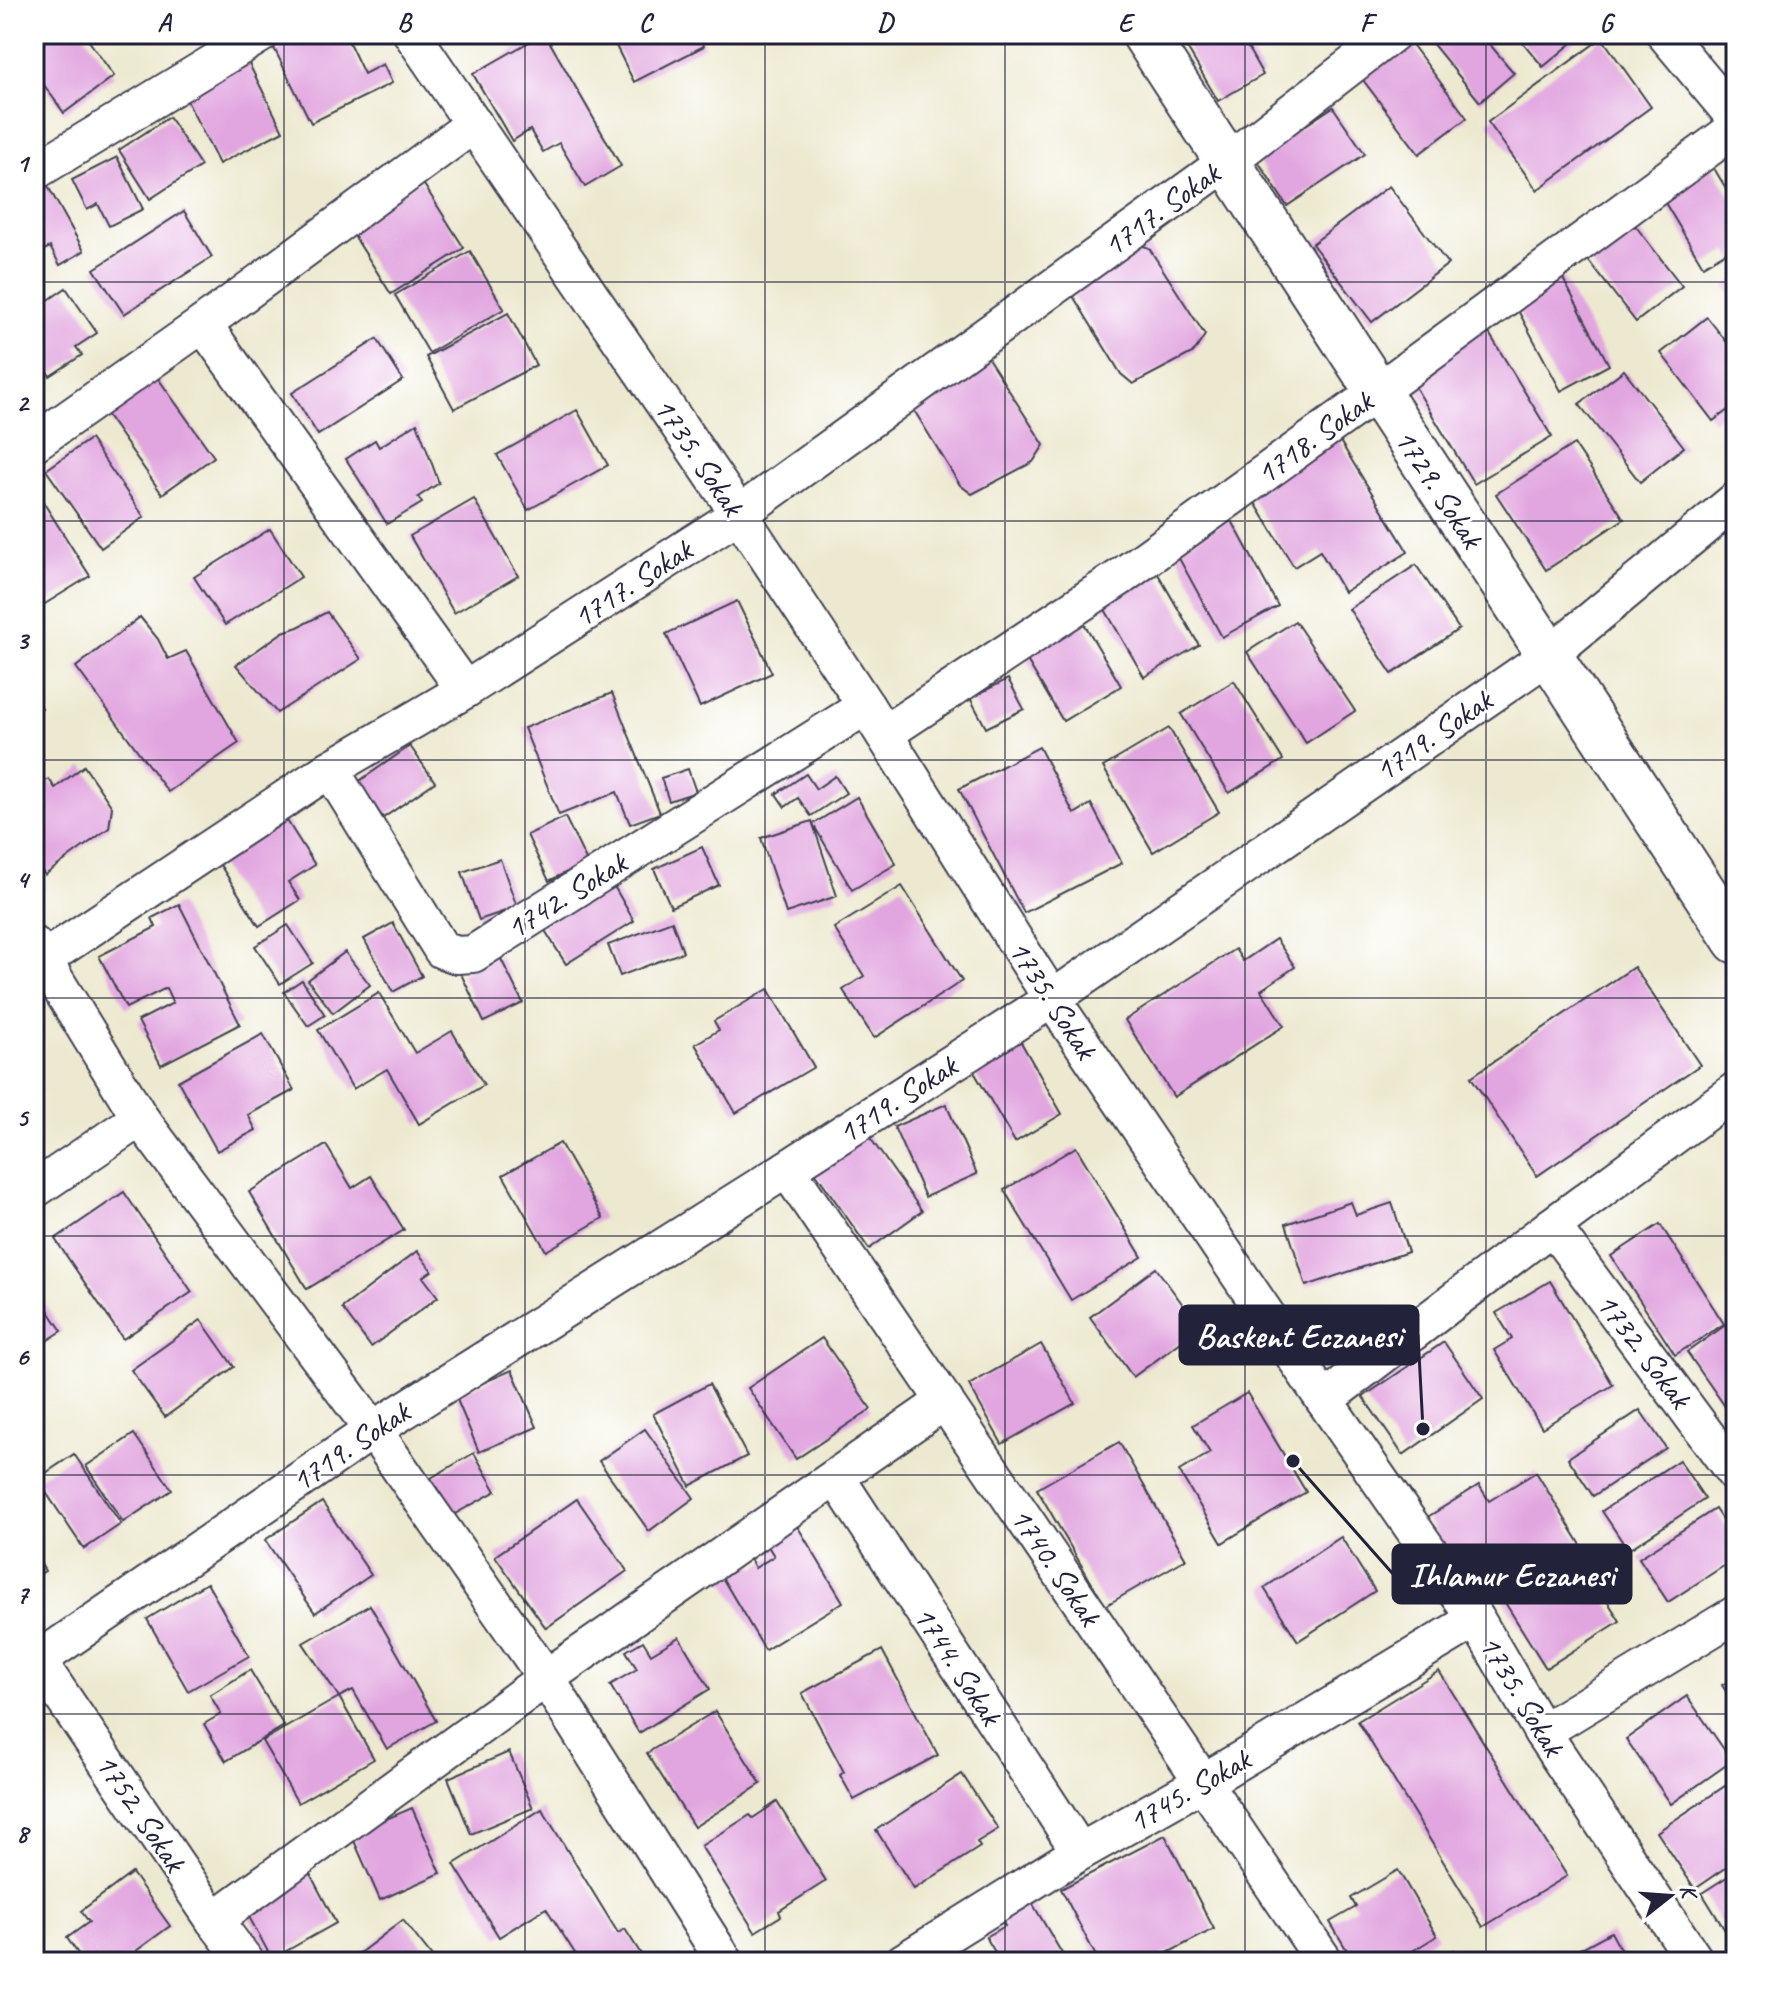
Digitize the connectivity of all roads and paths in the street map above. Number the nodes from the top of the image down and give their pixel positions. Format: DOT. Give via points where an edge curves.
graph roads {
  1 [pos="261,34"];
  2 [pos="412,34"];
  3 [pos="1144,34"];
  4 [pos="1392,34"];
  5 [pos="1665,34"];
  6 [pos="1736,119"];
  7 [pos="474,124"];
  8 [pos="1736,128"];
  9 [pos="1228,161"];
  10 [pos="34,172"];
  11 [pos="203,324"];
  12 [pos="1377,392"];
  13 [pos="40,426"];
  14 [pos="1736,500"];
  15 [pos="739,514"];
  16 [pos="1549,655"];
  17 [pos="465,690"];
  18 [pos="875,720"];
  19 [pos="330,769"];
  20 [pos="1736,941"];
  21 [pos="39,952"];
  22 [pos="1052,999"];
  23 [pos="1736,1090"];
  24 [pos="140,1118"];
  25 [pos="787,1169"];
  26 [pos="34,1190"];
  27 [pos="1552,1226"];
  28 [pos="1324,1400"];
  29 [pos="945,1401"];
  30 [pos="373,1430"];
  31 [pos="1736,1475"];
  32 [pos="836,1477"];
  33 [pos="1736,1614"];
  34 [pos="1476,1619"];
  35 [pos="36,1662"];
  36 [pos="546,1678"];
  37 [pos="1542,1732"];
  38 [pos="1202,1783"];
  39 [pos="1080,1852"];
  40 [pos="214,1920"];
  41 [pos="246,1962"];
  42 [pos="725,1962"];
  43 [pos="903,1962"];
  44 [pos="1325,1962"];
  45 [pos="1696,1962"];
  1 -- 10 [label="street"];
  2 -- 7 [label="street, 1735. Sokak"];
  3 -- 9 [label="street, 1729. Sokak"];
  4 -- 9 [label="street, 1717. Sokak"];
  5 -- 6 [label="street"];
  7 -- 11 [label="street"];
  7 -- 15 [label="street, 1735. Sokak"];
  8 -- 12 [label="street, 1718. Sokak"];
  9 -- 12 [label="street, 1729. Sokak"];
  9 -- 15 [label="street, 1717. Sokak"];
  11 -- 13 [label="street"];
  11 -- 17 [label="street"];
  12 -- 16 [label="street, 1729. Sokak"];
  12 -- 18 [label="street, 1718. Sokak" via="1122,576"];
  14 -- 16 [label="street, 1719. Sokak"];
  15 -- 17 [label="street, 1717. Sokak"];
  15 -- 18 [label="street, 1735. Sokak"];
  16 -- 20 [label="street, 1729. Sokak"];
  16 -- 22 [label="street, 1719. Sokak"];
  17 -- 19 [label="street, 1717. Sokak"];
  18 -- 19 [label="street, 1742. Sokak" via="473,954 442,950"];
  18 -- 22 [label="street, 1735. Sokak"];
  19 -- 21 [label="street, 1717. Sokak"];
  21 -- 24 [label="street"];
  22 -- 25 [label="street, 1719. Sokak"];
  22 -- 28 [label="street, 1735. Sokak"];
  23 -- 27 [label="street"];
  24 -- 26 [label="street"];
  24 -- 30 [label="street"];
  25 -- 29 [label="street, 1740. Sokak"];
  25 -- 30 [label="street, 1719. Sokak"];
  27 -- 28 [label="street"];
  27 -- 31 [label="street, 1732. Sokak"];
  28 -- 34 [label="street, 1735. Sokak"];
  29 -- 32 [label="street"];
  29 -- 38 [label="street, 1740. Sokak"];
  30 -- 35 [label="street, 1719. Sokak"];
  30 -- 36 [label="street"];
  32 -- 36 [label="street"];
  32 -- 39 [label="street, 1744. Sokak"];
  33 -- 37 [label="street"];
  34 -- 37 [label="street, 1735. Sokak"];
  34 -- 38 [label="street, 1745. Sokak"];
  35 -- 40 [label="street, 1752. Sokak"];
  36 -- 40 [label="street"];
  36 -- 42 [label="street"];
  37 -- 45 [label="street, 1735. Sokak"];
  38 -- 39 [label="street, 1745. Sokak"];
  38 -- 44 [label="street, 1740. Sokak"];
  39 -- 43 [label="street, 1745. Sokak"];
  40 -- 41 [label="street, 1752. Sokak"];
}
